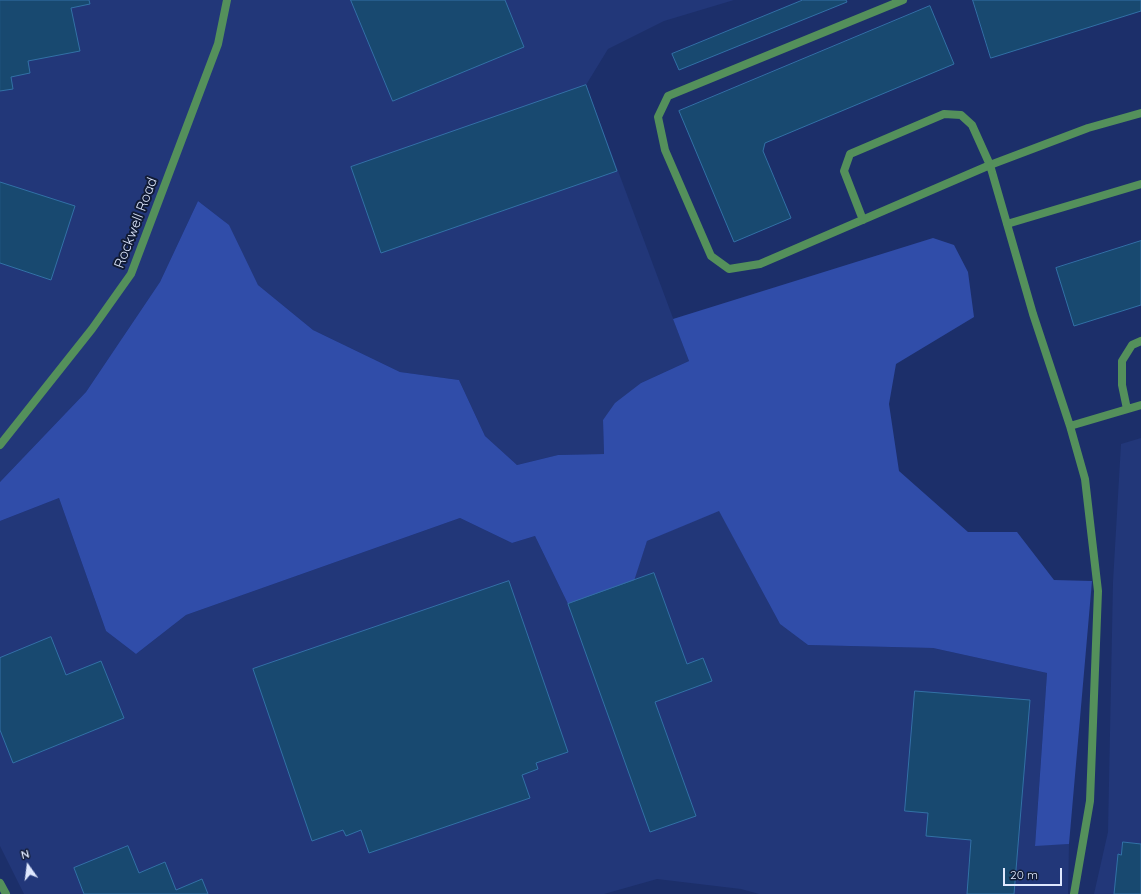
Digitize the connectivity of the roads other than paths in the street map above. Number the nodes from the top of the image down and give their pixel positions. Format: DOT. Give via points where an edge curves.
graph roads {
  1 [pos="227,0"];
  2 [pos="903,0"];
  3 [pos="1141,112"];
  4 [pos="990,165"];
  5 [pos="1141,184"];
  6 [pos="863,220"];
  7 [pos="1007,224"];
  8 [pos="1141,341"];
  9 [pos="1141,405"];
  10 [pos="1127,409"];
  11 [pos="1070,426"];
  12 [pos="0,445"];
  13 [pos="0,883"];
  14 [pos="6,894"];
  15 [pos="1074,894"];
  1 -- 12 [label="street, Rockwell Road" via="218,44 131,274 92,329"];
  2 -- 6 [label="street" via="668,96 658,117 665,150 712,256 730,269 760,264"];
  3 -- 4 [label="street" via="1088,128"];
  4 -- 6 [label="street"];
  4 -- 6 [label="street" via="972,125 961,115 944,114 850,154 844,171"];
  4 -- 7 [label="street"];
  5 -- 7 [label="street"];
  7 -- 11 [label="street"];
  8 -- 10 [label="street" via="1132,345 1122,361 1122,385"];
  9 -- 10 [label="street"];
  10 -- 11 [label="street"];
  11 -- 15 [label="street" via="1085,479 1098,591 1090,801"];
  13 -- 14 [label="street"];
}
